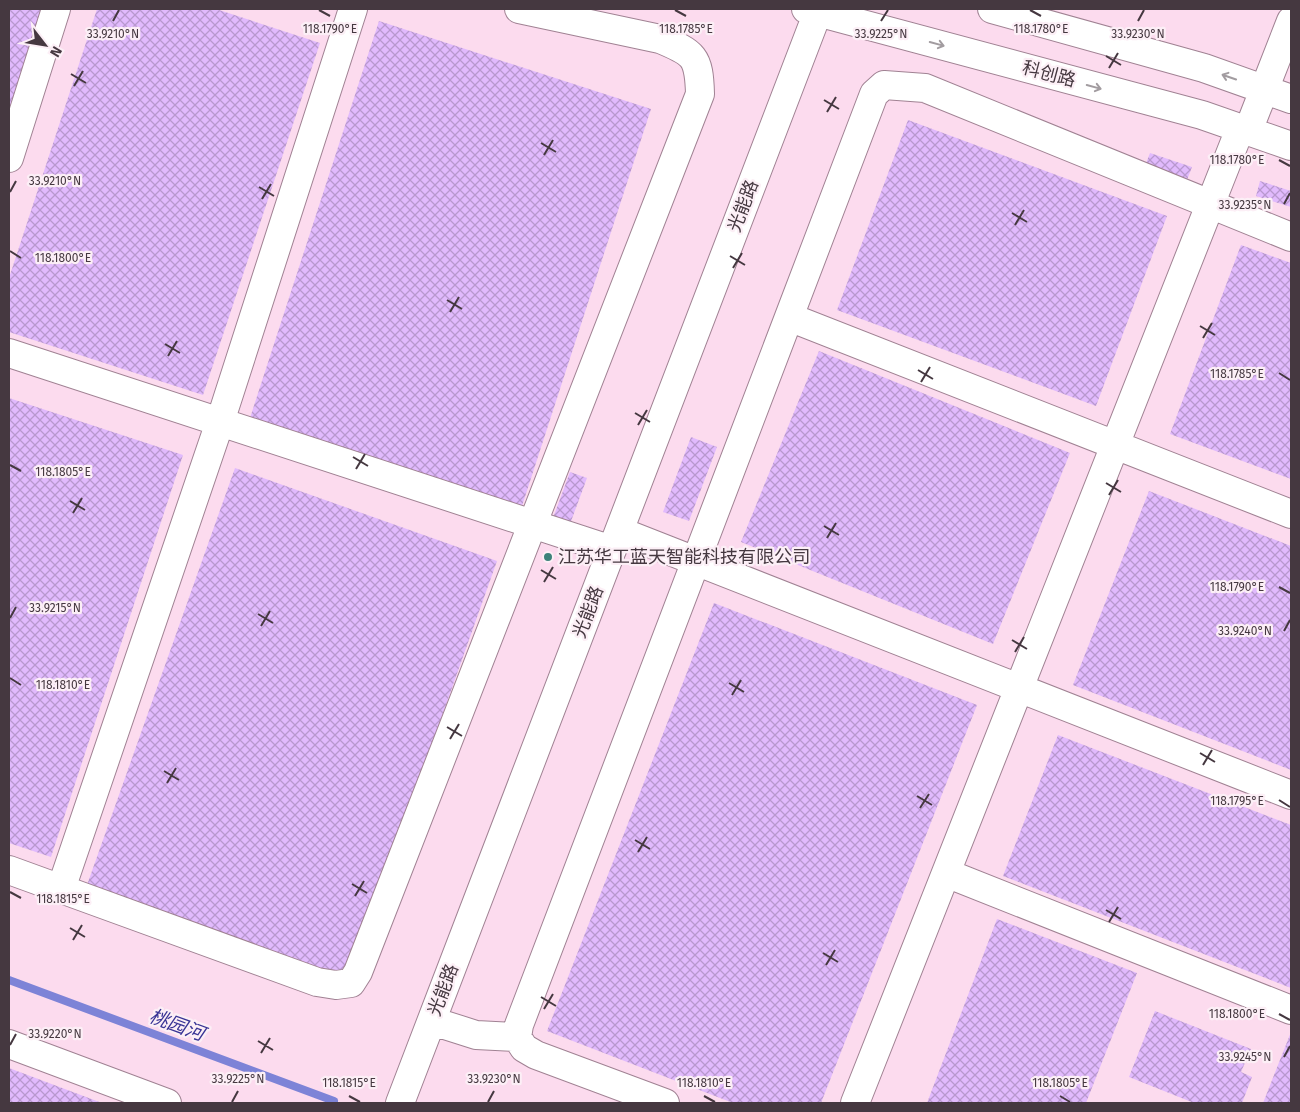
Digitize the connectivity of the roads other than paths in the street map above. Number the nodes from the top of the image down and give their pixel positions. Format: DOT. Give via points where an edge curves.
graph roads {
  1 [pos="56,9"];
  2 [pos="353,9"];
  3 [pos="519,9"];
  4 [pos="992,9"];
  5 [pos="814,10"];
  6 [pos="1291,21"];
  7 [pos="1264,90"];
  8 [pos="1291,99"];
  9 [pos="1244,130"];
  10 [pos="1291,146"];
  11 [pos="9,158"];
  12 [pos="1210,205"];
  13 [pos="1291,237"];
  14 [pos="789,317"];
  15 [pos="9,353"];
  16 [pos="9,371"];
  17 [pos="217,430"];
  18 [pos="1116,444"];
  19 [pos="1291,514"];
  20 [pos="529,532"];
  21 [pos="612,549"];
  22 [pos="696,561"];
  23 [pos="1019,687"];
  24 [pos="1291,795"];
  25 [pos="9,870"];
  26 [pos="946,873"];
  27 [pos="61,889"];
  28 [pos="1291,1010"];
  29 [pos="432,1021"];
  30 [pos="517,1037"];
  31 [pos="9,1044"];
  32 [pos="167,1103"];
  33 [pos="400,1103"];
  34 [pos="665,1103"];
  35 [pos="854,1103"];
  1 -- 11 [label="street"];
  2 -- 17 [label="street"];
  3 -- 20 [label="street" via="660,39 693,56 700,75 700,94"];
  7 -- 4 [label="street, one-way" via="1204,68"];
  5 -- 9 [label="street, 科创路, one-way"];
  5 -- 21 [label="street, 光能路"];
  6 -- 7 [label="street"];
  7 -- 8 [label="street"];
  7 -- 9 [label="street"];
  9 -- 10 [label="street, 科创路"];
  9 -- 12 [label="street"];
  12 -- 13 [label="street"];
  12 -- 14 [label="street" via="925,88 884,85 874,94"];
  12 -- 18 [label="street"];
  14 -- 18 [label="street"];
  14 -- 22 [label="street"];
  15 -- 17 [label="street"];
  16 -- 17 [label="street"];
  17 -- 20 [label="street"];
  17 -- 27 [label="street"];
  18 -- 19 [label="street"];
  18 -- 23 [label="street"];
  20 -- 21 [label="street"];
  20 -- 27 [label="street" via="351,983 336,986 317,982"];
  21 -- 22 [label="street"];
  21 -- 29 [label="street, 光能路"];
  22 -- 23 [label="street"];
  22 -- 30 [label="street"];
  23 -- 24 [label="street"];
  23 -- 26 [label="street"];
  25 -- 27 [label="street"];
  26 -- 28 [label="street"];
  26 -- 35 [label="street"];
  29 -- 30 [label="street" via="476,1035"];
  29 -- 33 [label="street, 光能路"];
  30 -- 34 [label="street" via="524,1048 536,1055"];
  31 -- 32 [label="street"];
}
